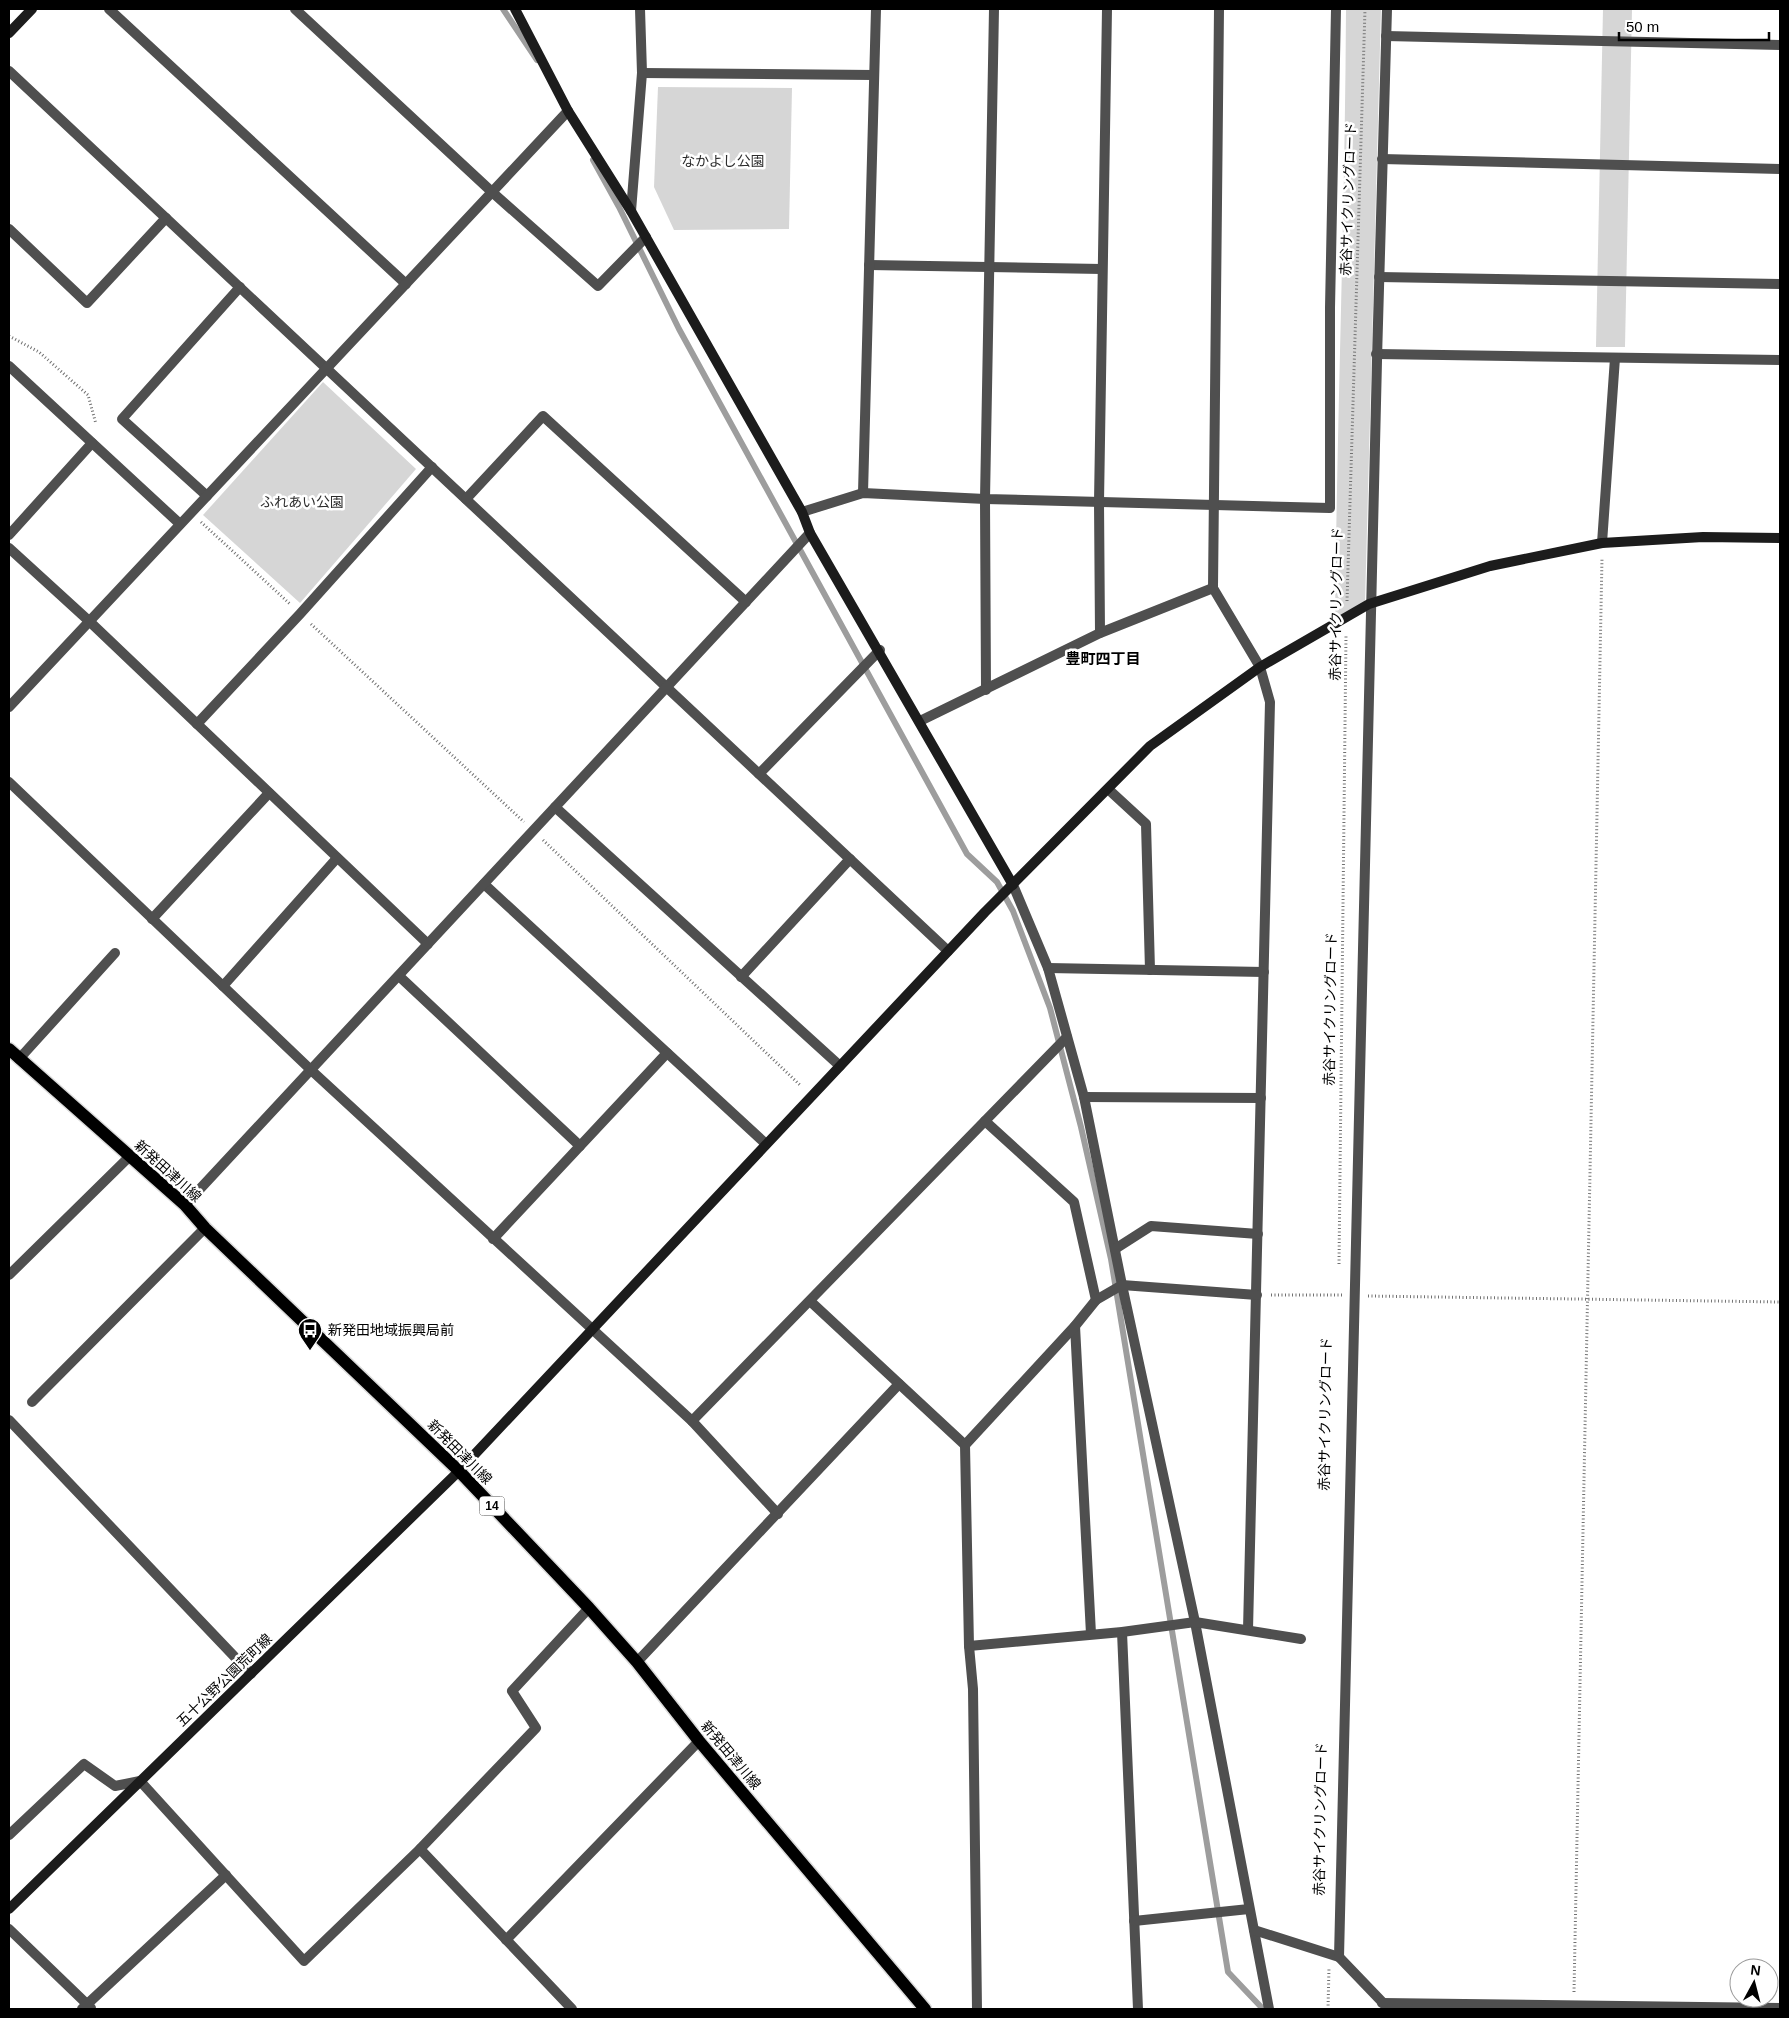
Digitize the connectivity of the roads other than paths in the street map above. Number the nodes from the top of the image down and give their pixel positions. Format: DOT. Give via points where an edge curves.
graph roads {
  1 [pos="32,9"];
  2 [pos="109,9"];
  3 [pos="295,9"];
  4 [pos="515,9"];
  5 [pos="640,9"];
  6 [pos="876,9"];
  7 [pos="994,9"];
  8 [pos="1106,9"];
  9 [pos="1220,9"];
  10 [pos="1336,9"];
  11 [pos="1386,9"];
  12 [pos="9,33"];
  13 [pos="1386,36"];
  14 [pos="1780,45"];
  15 [pos="9,71"];
  16 [pos="642,73"];
  17 [pos="874,74"];
  18 [pos="568,111"];
  19 [pos="1382,159"];
  20 [pos="1780,169"];
  21 [pos="492,192"];
  22 [pos="631,211"];
  23 [pos="166,218"];
  24 [pos="9,230"];
  25 [pos="646,237"];
  26 [pos="869,265"];
  27 [pos="989,268"];
  28 [pos="1102,269"];
  29 [pos="1379,277"];
  30 [pos="406,284"];
  31 [pos="1780,284"];
  32 [pos="240,287"];
  33 [pos="1376,354"];
  34 [pos="1615,358"];
  35 [pos="1780,360"];
  36 [pos="9,366"];
  37 [pos="326,368"];
  38 [pos="92,443"];
  39 [pos="432,467"];
  40 [pos="863,493"];
  41 [pos="207,496"];
  42 [pos="466,499"];
  43 [pos="985,499"];
  44 [pos="1099,502"];
  45 [pos="1215,506"];
  46 [pos="802,512"];
  47 [pos="180,524"];
  48 [pos="810,533"];
  49 [pos="9,535"];
  50 [pos="1780,538"];
  51 [pos="1602,543"];
  52 [pos="9,548"];
  53 [pos="1213,588"];
  54 [pos="746,602"];
  55 [pos="1369,604"];
  56 [pos="89,621"];
  57 [pos="1100,634"];
  58 [pos="880,650"];
  59 [pos="1260,667"];
  60 [pos="666,687"];
  61 [pos="986,690"];
  62 [pos="9,707"];
  63 [pos="920,721"];
  64 [pos="197,724"];
  65 [pos="759,774"];
  66 [pos="9,782"];
  67 [pos="1108,789"];
  68 [pos="269,793"];
  69 [pos="555,807"];
  70 [pos="337,858"];
  71 [pos="850,859"];
  72 [pos="484,884"];
  73 [pos="1013,886"];
  74 [pos="152,919"];
  75 [pos="428,944"];
  76 [pos="948,951"];
  77 [pos="115,953"];
  78 [pos="1048,968"];
  79 [pos="1150,970"];
  80 [pos="1264,972"];
  81 [pos="399,976"];
  82 [pos="741,977"];
  83 [pos="223,986"];
  84 [pos="1067,1037"];
  85 [pos="9,1049"];
  86 [pos="667,1053"];
  87 [pos="19,1059"];
  88 [pos="840,1066"];
  89 [pos="311,1070"];
  90 [pos="1084,1097"];
  91 [pos="1261,1098"];
  92 [pos="985,1121"];
  93 [pos="766,1144"];
  94 [pos="580,1146"];
  95 [pos="128,1157"];
  96 [pos="185,1205"];
  97 [pos="205,1228"];
  98 [pos="1258,1234"];
  99 [pos="493,1239"];
  100 [pos="1115,1249"];
  101 [pos="9,1274"];
  102 [pos="1122,1285"];
  103 [pos="1257,1295"];
  104 [pos="1096,1300"];
  105 [pos="810,1301"];
  106 [pos="1075,1326"];
  107 [pos="592,1330"];
  108 [pos="899,1384"];
  109 [pos="32,1402"];
  110 [pos="9,1420"];
  111 [pos="692,1421"];
  112 [pos="966,1445"];
  113 [pos="459,1471"];
  114 [pos="778,1514"];
  115 [pos="589,1608"];
  116 [pos="1195,1622"];
  117 [pos="1248,1630"];
  118 [pos="1122,1632"];
  119 [pos="1091,1634"];
  120 [pos="1301,1639"];
  121 [pos="969,1646"];
  122 [pos="637,1662"];
  123 [pos="251,1674"];
  124 [pos="699,1741"];
  125 [pos="140,1781"];
  126 [pos="9,1835"];
  127 [pos="420,1848"];
  128 [pos="226,1875"];
  129 [pos="9,1909"];
  130 [pos="1249,1909"];
  131 [pos="1134,1921"];
  132 [pos="9,1929"];
  133 [pos="1254,1930"];
  134 [pos="506,1940"];
  135 [pos="1334,1955"];
  136 [pos="1385,2006"];
  137 [pos="87,2008"];
  138 [pos="1269,2008"];
  139 [pos="1780,2008"];
  140 [pos="572,2009"];
  141 [pos="925,2009"];
  142 [pos="977,2009"];
  143 [pos="1138,2009"];
  1 -- 12 [label="street"];
  2 -- 30 [label="street"];
  3 -- 21 [label="street"];
  4 -- 18 [label="street"];
  5 -- 16 [label="street"];
  6 -- 17 [label="street"];
  7 -- 27 [label="street"];
  8 -- 28 [label="street"];
  9 -- 45 [label="street"];
  10 -- 45 [label="street" via="1330,508"];
  11 -- 13 [label="street"];
  13 -- 14 [label="street"];
  13 -- 19 [label="street"];
  15 -- 23 [label="street"];
  16 -- 17 [label="street"];
  16 -- 22 [label="street"];
  17 -- 26 [label="street"];
  18 -- 21 [label="street"];
  18 -- 22 [label="street"];
  19 -- 20 [label="street"];
  19 -- 29 [label="street"];
  21 -- 25 [label="street" via="598,286"];
  21 -- 30 [label="street"];
  22 -- 25 [label="street"];
  23 -- 24 [label="street" via="86,302"];
  23 -- 32 [label="street"];
  25 -- 46 [label="street"];
  26 -- 27 [label="street"];
  26 -- 40 [label="street"];
  27 -- 28 [label="street"];
  27 -- 43 [label="street"];
  28 -- 44 [label="street"];
  29 -- 31 [label="street"];
  29 -- 33 [label="street"];
  30 -- 37 [label="street"];
  32 -- 37 [label="street"];
  32 -- 41 [label="street" via="122,419"];
  33 -- 34 [label="street"];
  33 -- 55 [label="street"];
  34 -- 35 [label="street"];
  34 -- 51 [label="street"];
  36 -- 38 [label="street"];
  37 -- 39 [label="street"];
  37 -- 41 [label="street"];
  38 -- 47 [label="street"];
  38 -- 49 [label="street"];
  39 -- 42 [label="street"];
  39 -- 64 [label="street"];
  40 -- 43 [label="street"];
  40 -- 46 [label="street"];
  41 -- 47 [label="street"];
  42 -- 54 [label="street" via="543,416"];
  42 -- 60 [label="street"];
  43 -- 44 [label="street"];
  43 -- 61 [label="street"];
  44 -- 45 [label="street"];
  44 -- 57 [label="street"];
  45 -- 53 [label="street"];
  46 -- 48 [label="street"];
  47 -- 56 [label="street"];
  48 -- 54 [label="street"];
  48 -- 58 [label="street"];
  50 -- 51 [label="street, 五十公野公園荒町線" via="1703,537"];
  51 -- 55 [label="street, 五十公野公園荒町線" via="1490,566"];
  52 -- 56 [label="street"];
  53 -- 57 [label="street"];
  53 -- 59 [label="street"];
  54 -- 60 [label="street"];
  55 -- 59 [label="street, 五十公野公園荒町線"];
  55 -- 135 [label="street" via="1357,1296"];
  56 -- 62 [label="street"];
  56 -- 64 [label="street"];
  57 -- 61 [label="street"];
  58 -- 63 [label="street"];
  58 -- 65 [label="street"];
  59 -- 67 [label="street, 五十公野公園荒町線" via="1150,746"];
  59 -- 80 [label="street" via="1270,702"];
  60 -- 65 [label="street"];
  60 -- 69 [label="street"];
  61 -- 63 [label="street"];
  63 -- 73 [label="street"];
  64 -- 68 [label="street"];
  65 -- 71 [label="street"];
  66 -- 74 [label="street"];
  67 -- 73 [label="street, 五十公野公園荒町線"];
  67 -- 79 [label="street" via="1146,824"];
  68 -- 70 [label="street"];
  68 -- 74 [label="street"];
  69 -- 72 [label="street"];
  69 -- 82 [label="street"];
  70 -- 75 [label="street"];
  70 -- 83 [label="street"];
  71 -- 76 [label="street"];
  71 -- 82 [label="street"];
  72 -- 75 [label="street"];
  72 -- 86 [label="street"];
  73 -- 76 [label="street, 五十公野公園荒町線"];
  73 -- 78 [label="street"];
  74 -- 83 [label="street"];
  75 -- 81 [label="street"];
  76 -- 88 [label="street, 五十公野公園荒町線"];
  77 -- 87 [label="street"];
  78 -- 79 [label="street"];
  78 -- 84 [label="street"];
  79 -- 80 [label="street"];
  80 -- 91 [label="street"];
  81 -- 89 [label="street"];
  81 -- 94 [label="street"];
  82 -- 88 [label="street"];
  83 -- 89 [label="street"];
  84 -- 90 [label="street"];
  84 -- 92 [label="street"];
  85 -- 87 [label="main road, 新発田津川線 / 14"];
  86 -- 93 [label="street"];
  86 -- 94 [label="street"];
  87 -- 95 [label="main road, 新発田津川線 / 14"];
  88 -- 93 [label="street, 五十公野公園荒町線"];
  89 -- 96 [label="street"];
  89 -- 99 [label="street"];
  90 -- 91 [label="street"];
  90 -- 100 [label="street"];
  91 -- 98 [label="street"];
  92 -- 104 [label="street" via="1074,1202"];
  92 -- 105 [label="street"];
  93 -- 107 [label="street, 五十公野公園荒町線"];
  94 -- 99 [label="street"];
  95 -- 96 [label="main road, 新発田津川線 / 14"];
  95 -- 101 [label="street"];
  96 -- 97 [label="main road, 新発田津川線 / 14"];
  97 -- 109 [label="street"];
  97 -- 113 [label="main road, 新発田津川線 / 14"];
  98 -- 100 [label="street" via="1150,1226"];
  98 -- 103 [label="street"];
  99 -- 107 [label="street"];
  100 -- 102 [label="street"];
  102 -- 103 [label="street"];
  102 -- 104 [label="street"];
  102 -- 116 [label="street"];
  103 -- 117 [label="street"];
  104 -- 106 [label="street"];
  105 -- 108 [label="street"];
  105 -- 111 [label="street"];
  106 -- 112 [label="street"];
  106 -- 119 [label="street"];
  107 -- 111 [label="street"];
  107 -- 113 [label="street, 五十公野公園荒町線"];
  108 -- 112 [label="street"];
  108 -- 114 [label="street"];
  110 -- 123 [label="street"];
  111 -- 114 [label="street"];
  112 -- 121 [label="street"];
  113 -- 115 [label="main road, 新発田津川線 / 14"];
  113 -- 123 [label="street, 五十公野公園荒町線"];
  114 -- 122 [label="street"];
  115 -- 122 [label="main road, 新発田津川線 / 14"];
  115 -- 127 [label="street" via="512,1690 536,1728"];
  116 -- 117 [label="street"];
  116 -- 118 [label="street"];
  116 -- 130 [label="street"];
  117 -- 120 [label="street"];
  118 -- 119 [label="street"];
  118 -- 131 [label="street"];
  119 -- 121 [label="street"];
  121 -- 142 [label="street" via="973,1689"];
  122 -- 124 [label="main road, 新発田津川線 / 14"];
  123 -- 125 [label="street, 五十公野公園荒町線"];
  124 -- 134 [label="street"];
  124 -- 141 [label="main road, 新発田津川線 / 14"];
  125 -- 126 [label="street" via="115,1786 84,1764"];
  125 -- 128 [label="street"];
  125 -- 129 [label="street, 五十公野公園荒町線"];
  127 -- 128 [label="street" via="304,1961"];
  127 -- 134 [label="street"];
  128 -- 137 [label="street"];
  130 -- 131 [label="street"];
  130 -- 133 [label="street"];
  131 -- 143 [label="street"];
  132 -- 137 [label="street"];
  133 -- 135 [label="street"];
  133 -- 138 [label="street"];
  134 -- 140 [label="street"];
  135 -- 136 [label="street"];
  136 -- 139 [label="street" via="1574,2004"];
}
